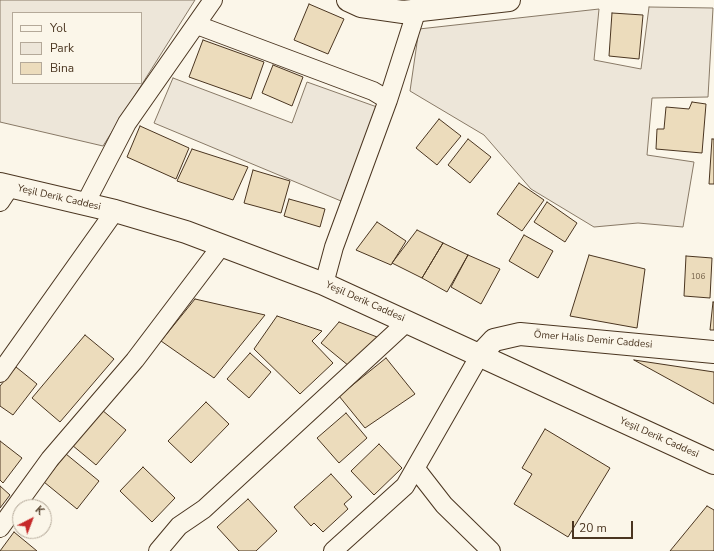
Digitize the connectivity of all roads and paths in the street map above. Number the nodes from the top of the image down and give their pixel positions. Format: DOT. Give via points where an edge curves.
graph roads {
  1 [pos="213,0"];
  2 [pos="348,0"];
  3 [pos="509,0"];
  4 [pos="419,5"];
  5 [pos="197,25"];
  6 [pos="388,100"];
  7 [pos="3,191"];
  8 [pos="85,204"];
  9 [pos="115,211"];
  10 [pos="222,245"];
  11 [pos="324,284"];
  12 [pos="408,321"];
  13 [pos="714,352"];
  14 [pos="480,355"];
  15 [pos="0,373"];
  16 [pos="714,463"];
  17 [pos="416,469"];
  18 [pos="0,528"];
  19 [pos="158,551"];
  20 [pos="333,551"];
  21 [pos="491,551"];
  1 -- 5 [label="street"];
  2 -- 4 [label="main road" via="361,6 403,12"];
  3 -- 4 [label="main road"];
  4 -- 6 [label="street"];
  5 -- 6 [label="street" via="373,91"];
  5 -- 8 [label="street" via="127,123"];
  6 -- 11 [label="street" via="334,247"];
  7 -- 8 [label="main road, Yeşil Derik Caddesi"];
  8 -- 9 [label="main road, Yeşil Derik Caddesi"];
  9 -- 10 [label="main road, Yeşil Derik Caddesi"];
  9 -- 15 [label="street"];
  10 -- 11 [label="main road, Yeşil Derik Caddesi"];
  10 -- 18 [label="street" via="135,360 50,459"];
  11 -- 12 [label="main road, Yeşil Derik Caddesi"];
  12 -- 14 [label="main road, Yeşil Derik Caddesi"];
  12 -- 19 [label="street" via="204,509 179,526"];
  13 -- 14 [label="main road, Ömer Halis Demir Caddesi" via="520,334 494,340"];
  14 -- 16 [label="main road, Yeşil Derik Caddesi"];
  14 -- 17 [label="street"];
  17 -- 20 [label="street" via="405,486"];
  17 -- 21 [label="street" via="444,505"];
}
